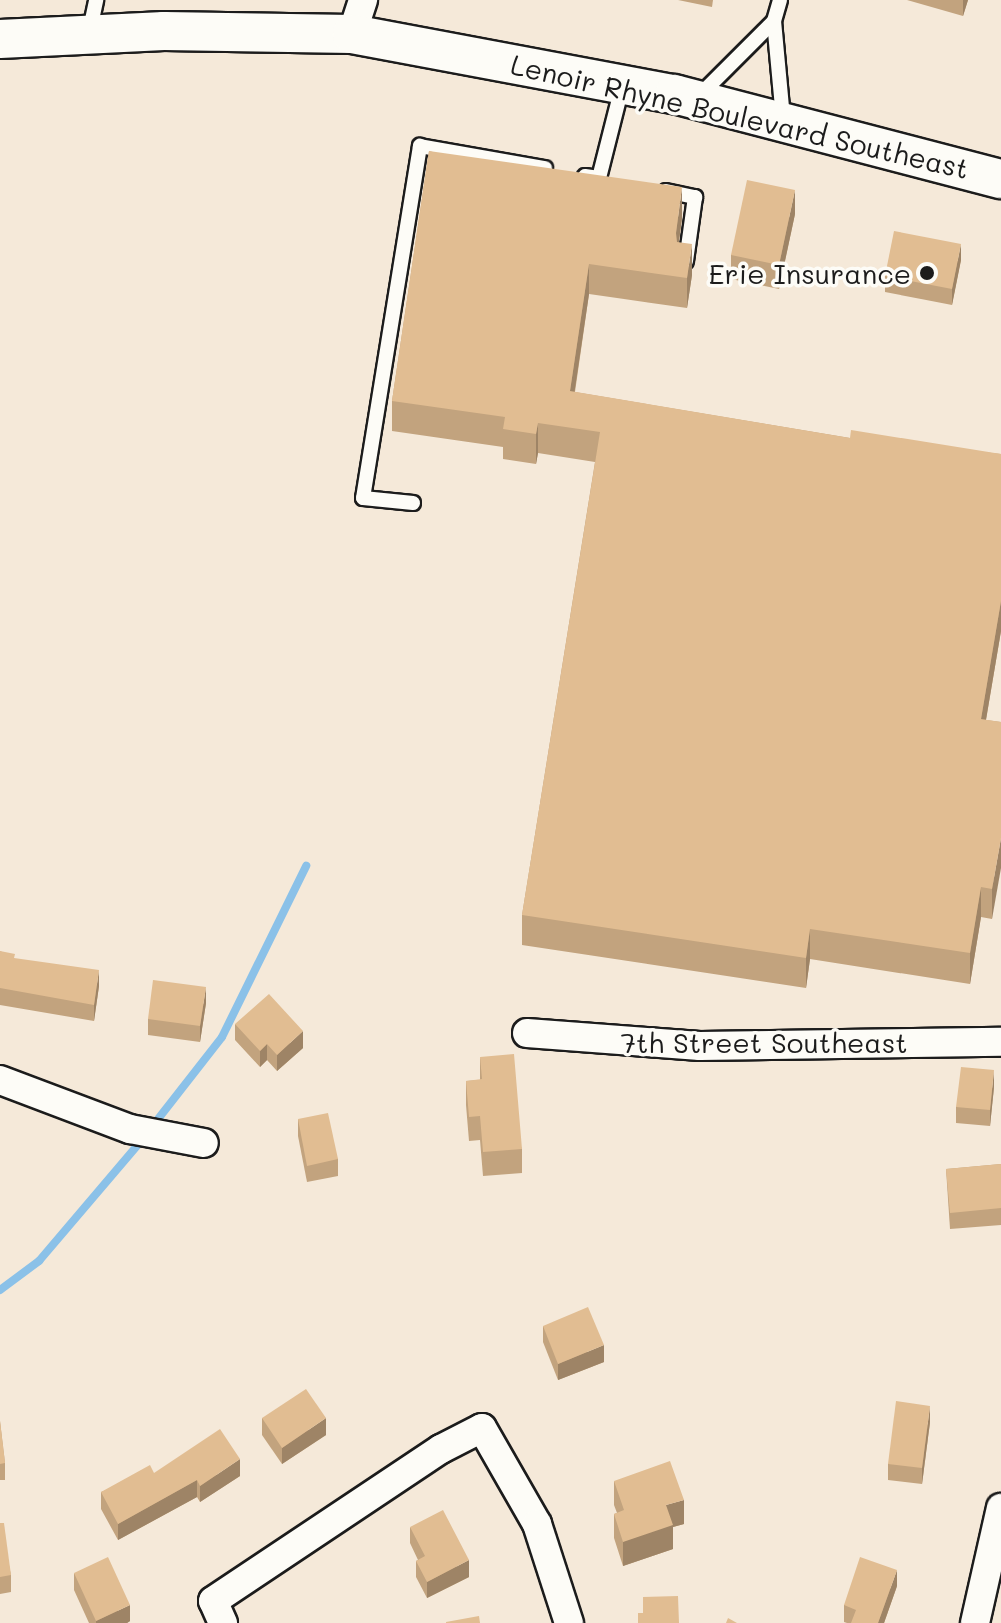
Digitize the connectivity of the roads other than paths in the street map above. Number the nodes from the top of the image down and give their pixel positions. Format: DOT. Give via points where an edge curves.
graph roads {
  1 [pos="780,0"];
  2 [pos="93,17"];
  3 [pos="358,17"];
  4 [pos="774,21"];
  5 [pos="0,39"];
  6 [pos="623,83"];
  7 [pos="695,99"];
  8 [pos="784,122"];
  9 [pos="1001,179"];
  10 [pos="654,189"];
  11 [pos="686,264"];
  12 [pos="413,503"];
  13 [pos="527,1033"];
  14 [pos="1001,1042"];
  15 [pos="0,1080"];
  16 [pos="204,1143"];
  17 [pos="1001,1508"];
  18 [pos="223,1623"];
  19 [pos="569,1623"];
  20 [pos="975,1623"];
  1 -- 4 [label="lane"];
  2 -- 3 [label="main road, Lenoir Rhyne Boulevard Southeast"];
  2 -- 5 [label="main road, Lenoir Rhyne Boulevard Southeast"];
  3 -- 6 [label="main road, Lenoir Rhyne Boulevard Southeast"];
  4 -- 7 [label="lane"];
  4 -- 8 [label="lane"];
  6 -- 7 [label="main road, Lenoir Rhyne Boulevard Southeast"];
  6 -- 12 [label="lane" via="606,179 420,146 363,498"];
  7 -- 8 [label="main road, Lenoir Rhyne Boulevard Southeast"];
  8 -- 9 [label="main road, Lenoir Rhyne Boulevard Southeast"];
  10 -- 11 [label="lane" via="695,197"];
  13 -- 14 [label="street, 7th Street Southeast" via="700,1046"];
  15 -- 16 [label="street" via="130,1129"];
  17 -- 20 [label="street"];
  18 -- 19 [label="street" via="213,1601 403,1473 482,1428 537,1524"];
}
